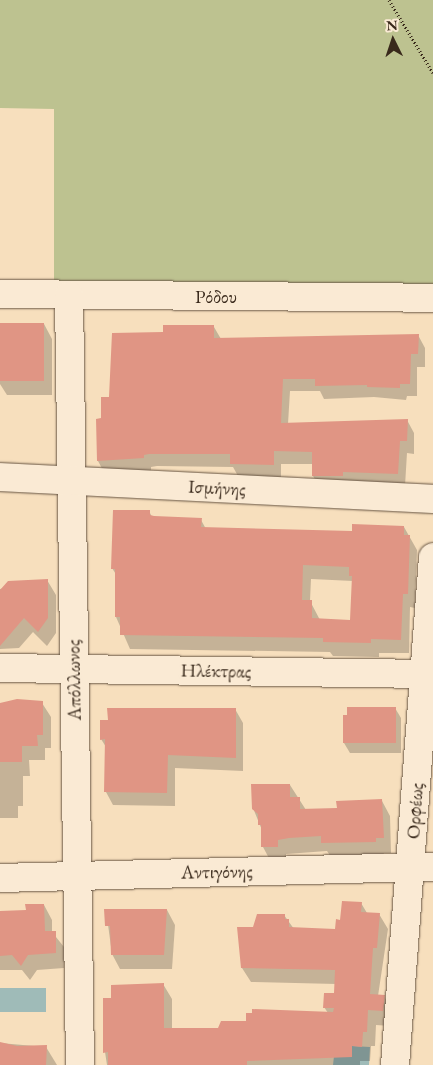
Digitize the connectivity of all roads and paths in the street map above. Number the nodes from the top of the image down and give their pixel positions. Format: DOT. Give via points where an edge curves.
graph roads {
  1 [pos="389,0"];
  2 [pos="433,73"];
  3 [pos="0,294"];
  4 [pos="70,296"];
  5 [pos="433,298"];
  6 [pos="0,477"];
  7 [pos="72,480"];
  8 [pos="433,499"];
  9 [pos="433,557"];
  10 [pos="0,668"];
  11 [pos="74,670"];
  12 [pos="428,674"];
  13 [pos="422,867"];
  14 [pos="76,876"];
  15 [pos="0,878"];
  16 [pos="80,1065"];
  17 [pos="395,1065"];
  1 -- 2 [label="path"];
  3 -- 4 [label="street, Ρόδου"];
  4 -- 5 [label="street, Ρόδου"];
  4 -- 7 [label="street, Απόλλωνος"];
  6 -- 7 [label="street, Ισμήνης"];
  7 -- 8 [label="street, Ισμήνης"];
  7 -- 11 [label="street, Απόλλωνος"];
  9 -- 12 [label="street, Ορφέως"];
  10 -- 11 [label="street, Ηλέκτρας"];
  11 -- 12 [label="street, Ηλέκτρας"];
  11 -- 14 [label="street, Απόλλωνος"];
  12 -- 13 [label="street, Ορφέως"];
  13 -- 14 [label="street, Αντιγόνης"];
  13 -- 17 [label="street, Ορφέως"];
  14 -- 15 [label="street, Αντιγόνης"];
  14 -- 16 [label="street, Απόλλωνος"];
}
